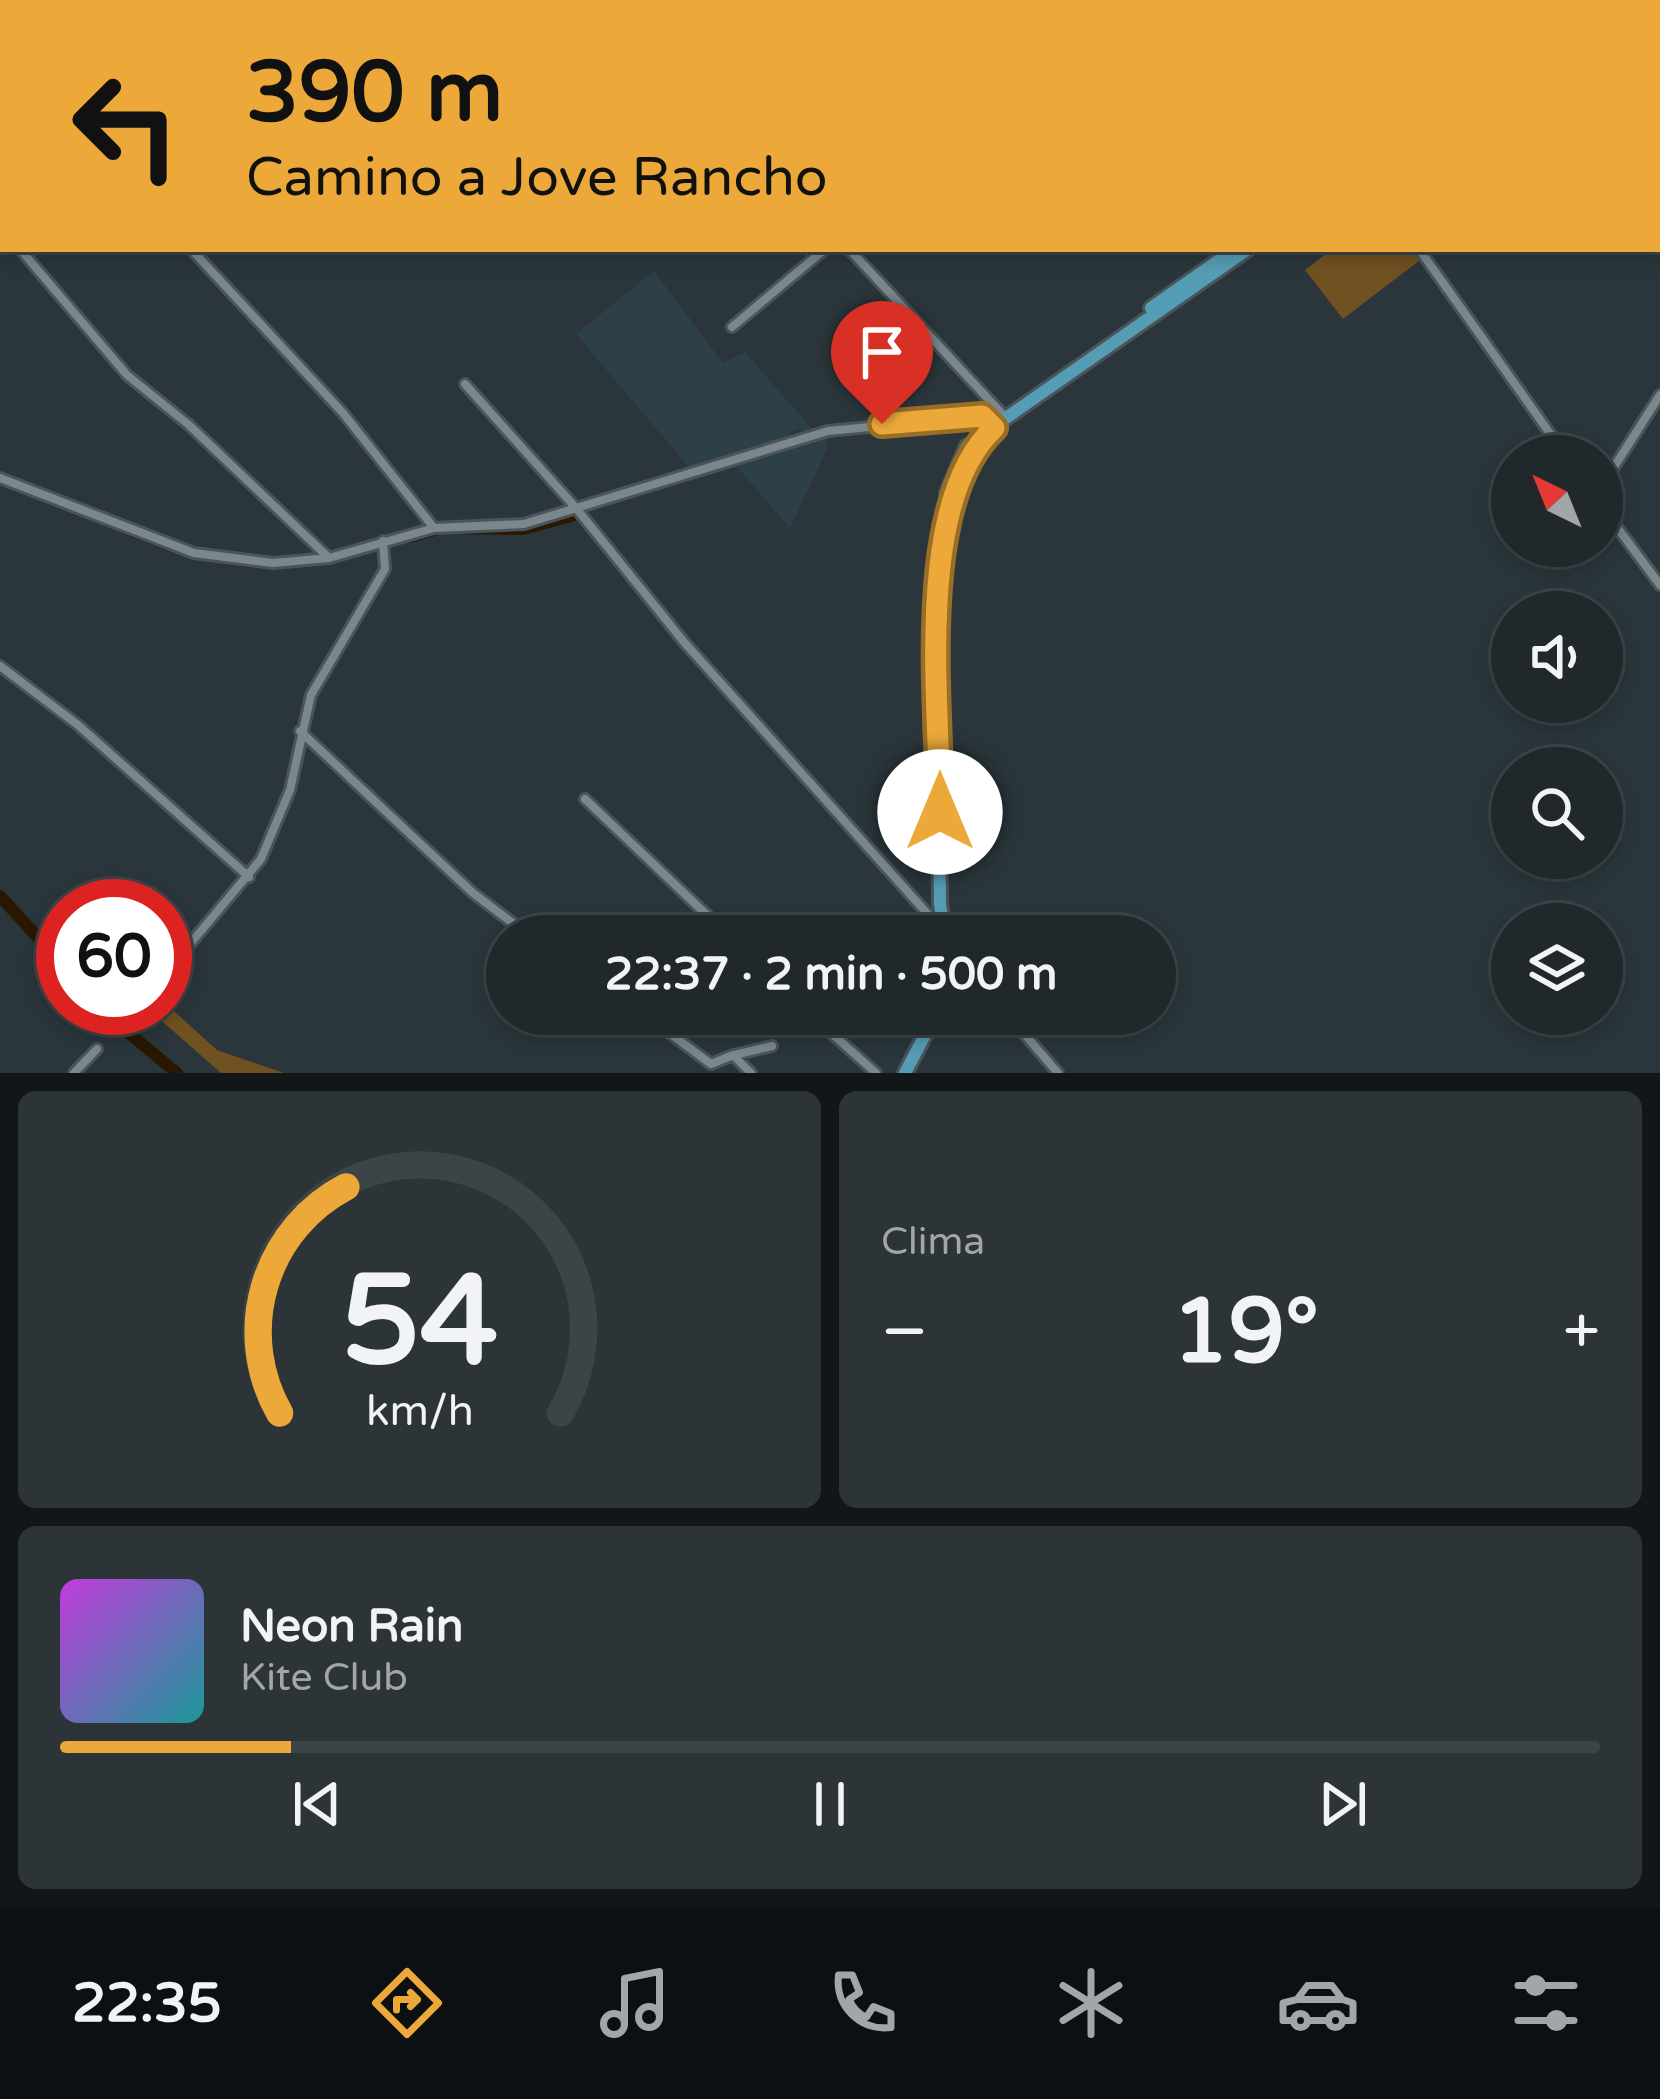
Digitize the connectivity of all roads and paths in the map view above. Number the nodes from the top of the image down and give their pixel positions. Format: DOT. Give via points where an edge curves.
graph roads {
  1 [pos="23,252"];
  2 [pos="194,252"];
  3 [pos="821,252"];
  4 [pos="852,252"];
  5 [pos="1231,252"];
  6 [pos="1243,252"];
  7 [pos="1421,252"];
  8 [pos="1190,285"];
  9 [pos="732,327"];
  10 [pos="465,384"];
  11 [pos="1660,395"];
  12 [pos="998,420"];
  13 [pos="1550,435"];
  14 [pos="1623,453"];
  15 [pos="0,478"];
  16 [pos="576,508"];
  17 [pos="434,528"];
  18 [pos="1623,535"];
  19 [pos="383,541"];
  20 [pos="329,558"];
  21 [pos="1660,585"];
  22 [pos="0,666"];
  23 [pos="300,731"];
  24 [pos="585,799"];
  25 [pos="248,877"];
  26 [pos="503,915"];
  27 [pos="707,915"];
  28 [pos="926,915"];
  29 [pos="942,915"];
  30 [pos="192,942"];
  31 [pos="672,1035"];
  32 [pos="834,1035"];
  33 [pos="929,1035"];
  34 [pos="1025,1035"];
  35 [pos="772,1046"];
  36 [pos="97,1049"];
  37 [pos="733,1055"];
  38 [pos="74,1073"];
  39 [pos="751,1073"];
  40 [pos="876,1073"];
  41 [pos="909,1073"];
  42 [pos="1058,1073"];
  1 -- 20 [label="street" via="128,375"];
  2 -- 17 [label="street" via="343,413"];
  3 -- 9 [label="street"];
  4 -- 12 [label="street"];
  5 -- 8 [label="main road"];
  6 -- 8 [label="main road"];
  7 -- 13 [label="street"];
  8 -- 12 [label="main road"];
  10 -- 16 [label="street"];
  11 -- 14 [label="street"];
  12 -- 16 [label="street" via="828,431"];
  12 -- 29 [label="main road" via="962,472 939,581"];
  15 -- 20 [label="street" via="194,553 273,563"];
  16 -- 17 [label="street" via="524,524"];
  16 -- 28 [label="street"];
  17 -- 19 [label="street"];
  18 -- 21 [label="street"];
  19 -- 20 [label="street"];
  19 -- 23 [label="street" via="385,569 311,695"];
  22 -- 25 [label="street"];
  23 -- 25 [label="street" via="290,790"];
  23 -- 26 [label="street"];
  24 -- 27 [label="street"];
  25 -- 30 [label="street"];
  31 -- 37 [label="street" via="711,1064"];
  32 -- 40 [label="street"];
  33 -- 41 [label="main road"];
  34 -- 42 [label="street"];
  35 -- 37 [label="street"];
  36 -- 38 [label="street"];
  37 -- 39 [label="street"];
}
